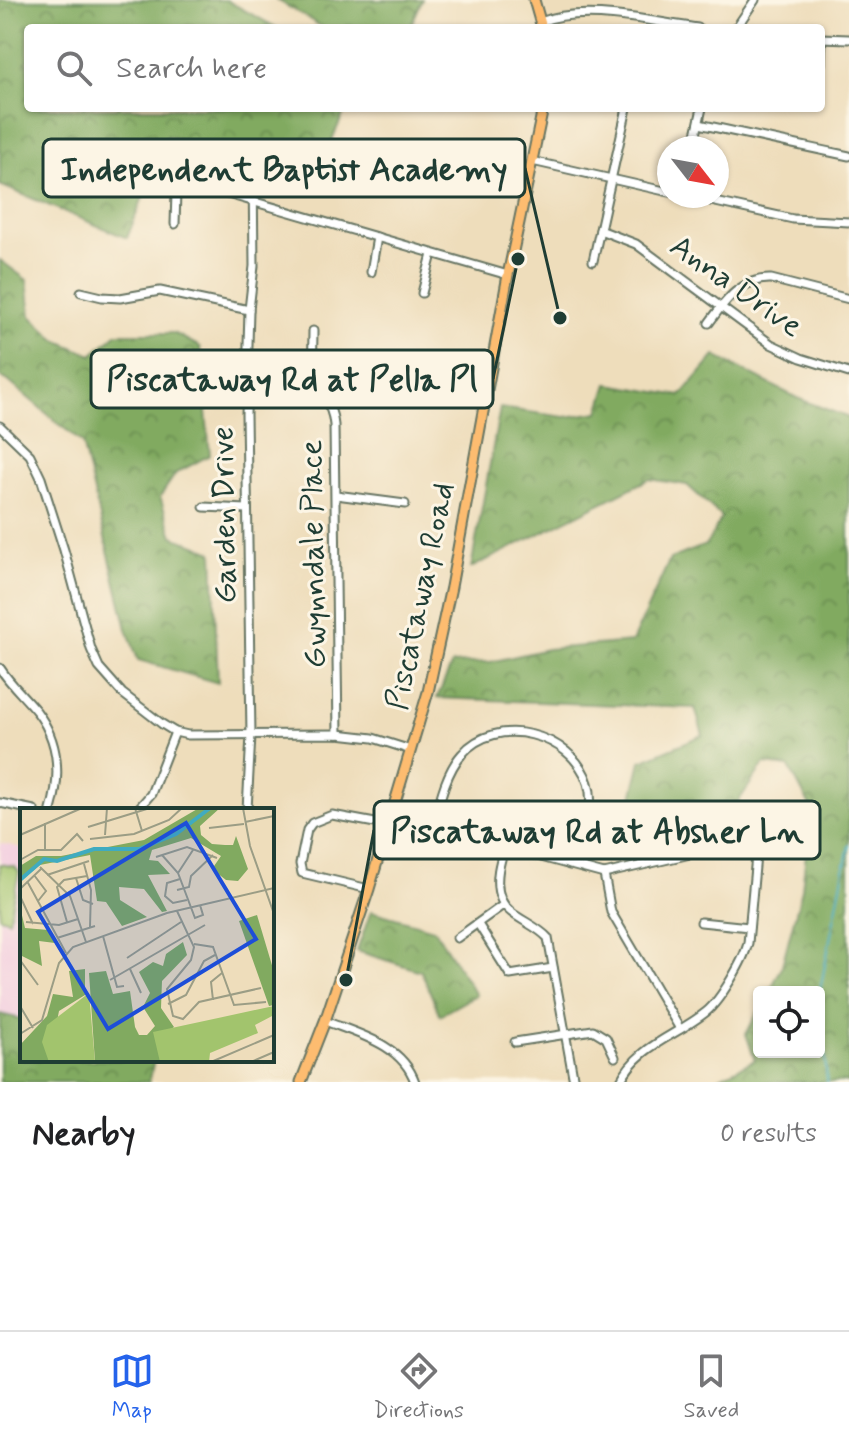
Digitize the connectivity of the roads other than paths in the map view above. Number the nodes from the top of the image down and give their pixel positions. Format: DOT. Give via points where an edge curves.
graph roads {
  1 [pos="534,0"];
  2 [pos="755,0"];
  3 [pos="541,24"];
  4 [pos="543,24"];
  5 [pos="641,24"];
  6 [pos="739,24"];
  7 [pos="825,38"];
  8 [pos="849,39"];
  9 [pos="542,112"];
  10 [pos="626,112"];
  11 [pos="701,112"];
  12 [pos="699,124"];
  13 [pos="696,136"];
  14 [pos="849,156"];
  15 [pos="532,161"];
  16 [pos="253,171"];
  17 [pos="610,181"];
  18 [pos="657,190"];
  19 [pos="254,202"];
  20 [pos="729,205"];
  21 [pos="849,222"];
  22 [pos="175,224"];
  23 [pos="600,230"];
  24 [pos="377,237"];
  25 [pos="432,254"];
  26 [pos="593,261"];
  27 [pos="371,272"];
  28 [pos="508,275"];
  29 [pos="81,292"];
  30 [pos="422,293"];
  31 [pos="849,299"];
  32 [pos="721,306"];
  33 [pos="249,310"];
  34 [pos="709,323"];
  35 [pos="313,331"];
  36 [pos="849,373"];
  37 [pos="0,426"];
  38 [pos="336,495"];
  39 [pos="405,504"];
  40 [pos="204,507"];
  41 [pos="247,509"];
  42 [pos="0,668"];
  43 [pos="175,732"];
  44 [pos="338,734"];
  45 [pos="251,735"];
  46 [pos="411,750"];
  47 [pos="0,803"];
  48 [pos="24,808"];
  49 [pos="51,808"];
  50 [pos="139,808"];
  51 [pos="247,808"];
  52 [pos="760,812"];
  53 [pos="517,816"];
  54 [pos="388,825"];
  55 [pos="431,834"];
  56 [pos="504,847"];
  57 [pos="756,847"];
  58 [pos="569,865"];
  59 [pos="604,874"];
  60 [pos="369,889"];
  61 [pos="503,905"];
  62 [pos="701,922"];
  63 [pos="478,924"];
  64 [pos="749,927"];
  65 [pos="457,938"];
  66 [pos="553,968"];
  67 [pos="325,1021"];
  68 [pos="680,1029"];
  69 [pos="565,1033"];
  70 [pos="515,1042"];
  71 [pos="615,1057"];
  72 [pos="301,1082"];
  73 [pos="415,1082"];
  74 [pos="574,1082"];
  75 [pos="620,1082"];
  1 -- 3 [label="main road"];
  2 -- 6 [label="street"];
  4 -- 5 [label="street" via="579,14"];
  7 -- 8 [label="street"];
  9 -- 15 [label="main road, Piscataway Road"];
  10 -- 17 [label="street"];
  11 -- 12 [label="street"];
  12 -- 13 [label="street"];
  12 -- 14 [label="street"];
  15 -- 17 [label="street"];
  15 -- 28 [label="main road, Piscataway Road"];
  16 -- 19 [label="street, Garden Drive"];
  17 -- 18 [label="street"];
  17 -- 23 [label="street"];
  19 -- 22 [label="street" via="184,187 176,192"];
  19 -- 24 [label="street"];
  19 -- 33 [label="street, Garden Drive"];
  20 -- 21 [label="street" via="793,219"];
  23 -- 26 [label="street"];
  23 -- 32 [label="street, Anna Drive" via="636,244"];
  24 -- 25 [label="street"];
  24 -- 27 [label="street"];
  25 -- 28 [label="street"];
  25 -- 30 [label="street"];
  28 -- 46 [label="main road, Piscataway Road" via="439,648"];
  29 -- 33 [label="street" via="120,298 170,292"];
  31 -- 32 [label="street" via="766,279 743,285"];
  32 -- 34 [label="street"];
  32 -- 36 [label="street, Anna Drive" via="771,344"];
  33 -- 41 [label="street, Garden Drive"];
  35 -- 38 [label="street, Gwynndale Place" via="315,377 333,413"];
  37 -- 43 [label="street" via="30,455 41,478 99,667 122,693"];
  38 -- 39 [label="street"];
  38 -- 44 [label="street, Gwynndale Place"];
  40 -- 41 [label="street"];
  41 -- 45 [label="street, Garden Drive"];
  42 -- 49 [label="street" via="50,734 57,763"];
  43 -- 45 [label="street"];
  43 -- 50 [label="street" via="155,786"];
  44 -- 45 [label="street"];
  44 -- 46 [label="street"];
  45 -- 51 [label="street, Garden Drive"];
  46 -- 54 [label="main road, Piscataway Road"];
  47 -- 48 [label="street"];
  52 -- 57 [label="street"];
  53 -- 56 [label="street"];
  54 -- 55 [label="street"];
  54 -- 60 [label="main road, Piscataway Road"];
  54 -- 60 [label="street" via="332,815 307,830 302,873"];
  55 -- 56 [label="street"];
  55 -- 58 [label="street" via="461,754 489,736 526,733 567,752 588,782 586,826"];
  56 -- 58 [label="street"];
  56 -- 61 [label="street" via="497,886"];
  57 -- 59 [label="street" via="712,849"];
  57 -- 64 [label="street"];
  58 -- 59 [label="street"];
  59 -- 68 [label="street" via="611,912"];
  60 -- 67 [label="main road, Piscataway Road"];
  61 -- 63 [label="street"];
  61 -- 66 [label="street" via="544,933"];
  62 -- 64 [label="street"];
  63 -- 65 [label="street"];
  63 -- 66 [label="street" via="510,975"];
  64 -- 68 [label="street" via="747,948 715,1004"];
  66 -- 69 [label="street"];
  67 -- 72 [label="main road, Piscataway Road"];
  67 -- 73 [label="street" via="391,1050"];
  68 -- 75 [label="street" via="634,1059"];
  69 -- 70 [label="street"];
  69 -- 71 [label="street" via="597,1030"];
  69 -- 74 [label="street"];
}
